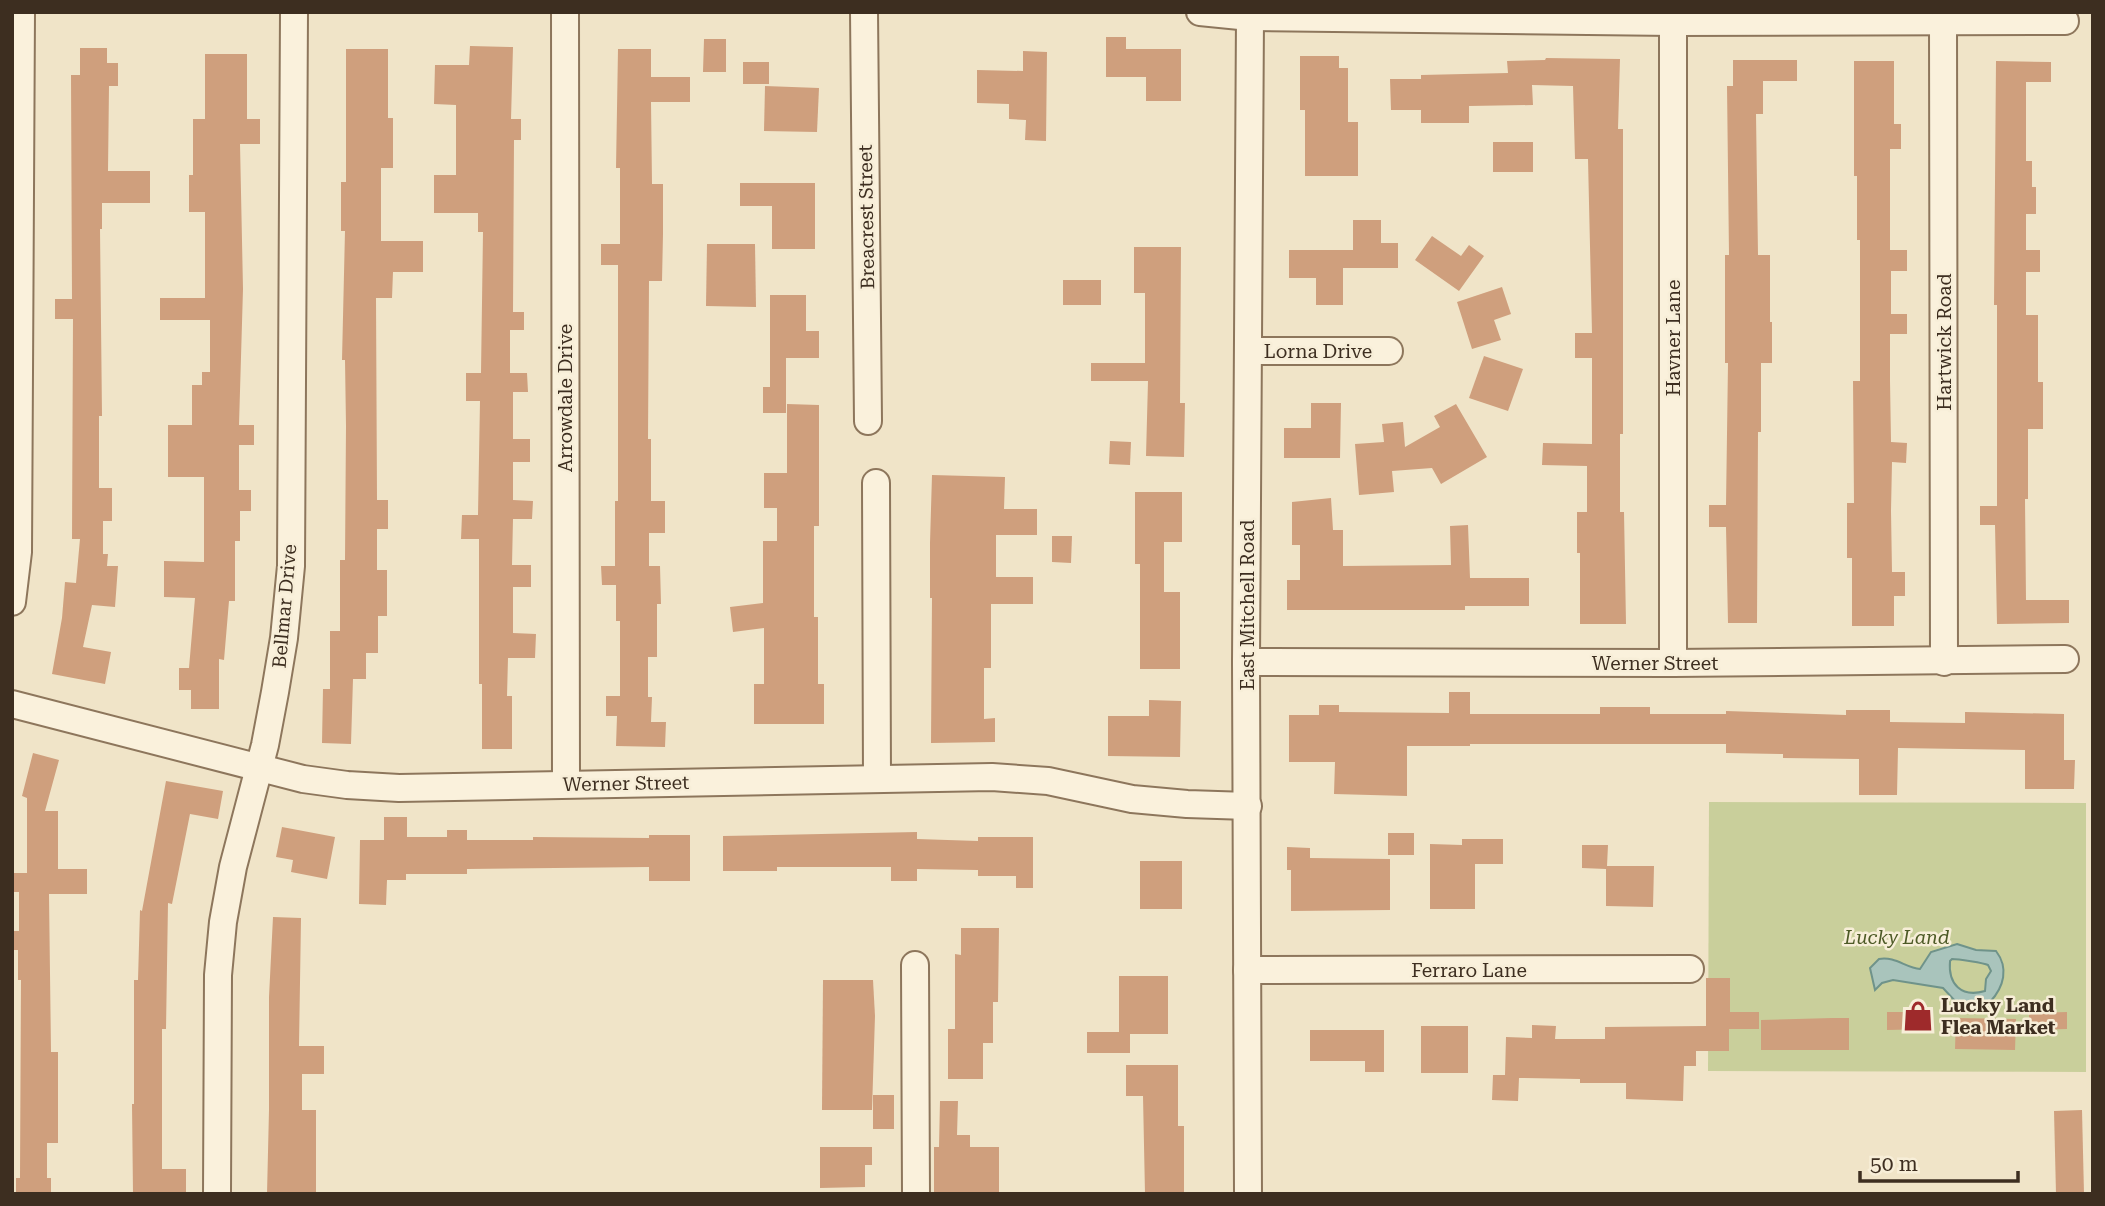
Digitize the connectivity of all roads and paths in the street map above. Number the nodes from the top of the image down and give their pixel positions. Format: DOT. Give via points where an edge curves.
graph roads {
  1 [pos="21,12"];
  2 [pos="294,12"];
  3 [pos="565,12"];
  4 [pos="864,12"];
  5 [pos="1200,12"];
  6 [pos="1250,17"];
  7 [pos="1673,17"];
  8 [pos="2065,21"];
  9 [pos="1943,22"];
  10 [pos="1248,351"];
  11 [pos="1389,351"];
  12 [pos="867,421"];
  13 [pos="876,483"];
  14 [pos="12,602"];
  15 [pos="2065,659"];
  16 [pos="1246,662"];
  17 [pos="1944,662"];
  18 [pos="1673,663"];
  19 [pos="12,704"];
  20 [pos="259,768"];
  21 [pos="877,778"];
  22 [pos="565,785"];
  23 [pos="1248,806"];
  24 [pos="915,964"];
  25 [pos="1690,969"];
  26 [pos="1247,970"];
  27 [pos="217,1194"];
  28 [pos="916,1194"];
  29 [pos="1248,1194"];
  1 -- 14 [label="street" via="18,552"];
  2 -- 20 [label="street, Bellmar Drive" via="291,566 284,638"];
  3 -- 22 [label="street, Arrowdale Drive"];
  4 -- 12 [label="street, Breacrest Street"];
  5 -- 6 [label="street"];
  6 -- 7 [label="street"];
  6 -- 10 [label="street, East Mitchell Road"];
  7 -- 9 [label="street"];
  7 -- 18 [label="street, Havner Lane"];
  8 -- 9 [label="street"];
  9 -- 17 [label="street, Hartwick Road"];
  10 -- 11 [label="street, Lorna Drive"];
  10 -- 16 [label="street, East Mitchell Road"];
  13 -- 21 [label="street"];
  15 -- 17 [label="street, Werner Street"];
  16 -- 18 [label="street, Werner Street"];
  16 -- 23 [label="street, East Mitchell Road"];
  17 -- 18 [label="street, Werner Street"];
  19 -- 20 [label="street, Werner Street"];
  20 -- 22 [label="street, Werner Street" via="303,779 399,788"];
  20 -- 27 [label="street, Bellmar Drive" via="223,922 218,975"];
  21 -- 22 [label="street, Werner Street"];
  21 -- 23 [label="street, Werner Street" via="1037,780 1132,799"];
  23 -- 26 [label="street, East Mitchell Road"];
  24 -- 28 [label="street"];
  25 -- 26 [label="street, Ferraro Lane"];
  26 -- 29 [label="street, East Mitchell Road"];
}
